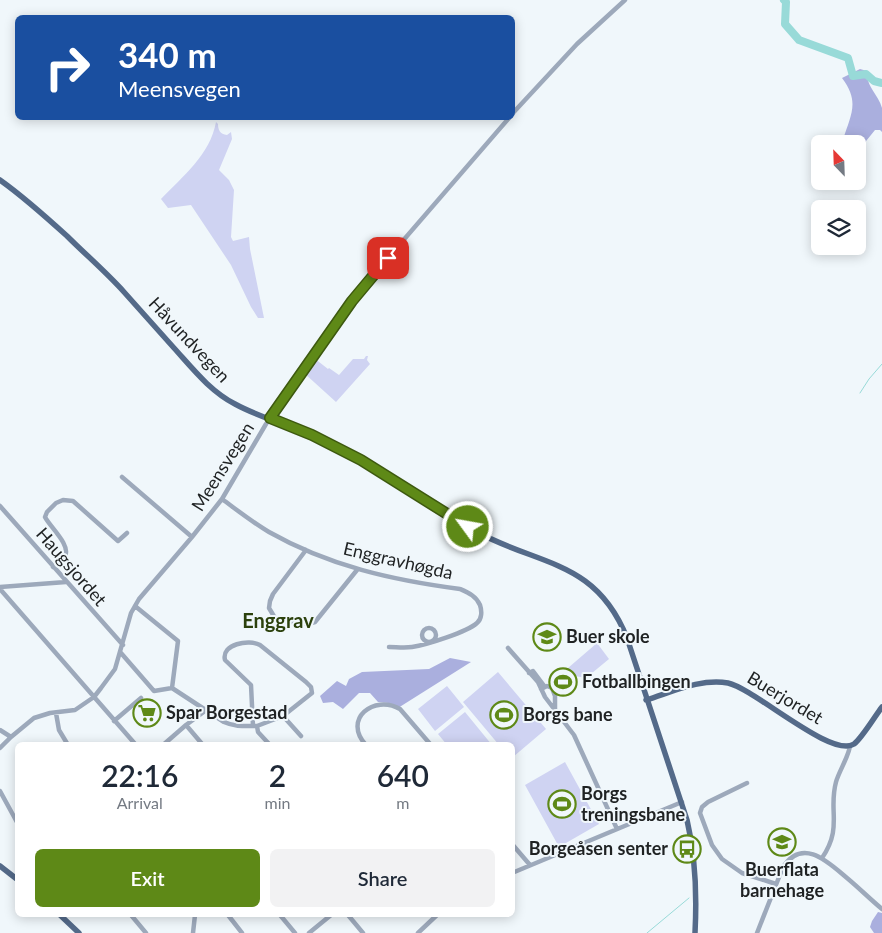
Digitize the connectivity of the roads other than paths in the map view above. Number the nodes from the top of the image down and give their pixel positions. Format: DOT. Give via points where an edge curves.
graph roads {
  1 [pos="625,0"];
  2 [pos="515,111"];
  3 [pos="507,120"];
  4 [pos="0,180"];
  5 [pos="270,418"];
  6 [pos="122,477"];
  7 [pos="222,499"];
  8 [pos="0,506"];
  9 [pos="127,533"];
  10 [pos="192,537"];
  11 [pos="306,550"];
  12 [pos="53,567"];
  13 [pos="357,570"];
  14 [pos="66,582"];
  15 [pos="0,588"];
  16 [pos="135,606"];
  17 [pos="123,645"];
  18 [pos="389,647"];
  19 [pos="508,648"];
  20 [pos="121,653"];
  21 [pos="172,688"];
  22 [pos="543,688"];
  23 [pos="94,697"];
  24 [pos="141,698"];
  25 [pos="646,700"];
  26 [pos="882,707"];
  27 [pos="555,710"];
  28 [pos="205,711"];
  29 [pos="56,713"];
  30 [pos="283,716"];
  31 [pos="114,721"];
  32 [pos="186,725"];
  33 [pos="255,726"];
  34 [pos="0,730"];
  35 [pos="301,736"];
  36 [pos="11,737"];
  37 [pos="66,742"];
  38 [pos="133,742"];
  39 [pos="166,742"];
  40 [pos="201,742"];
  41 [pos="267,742"];
  42 [pos="362,742"];
  43 [pos="428,742"];
  44 [pos="850,745"];
  45 [pos="0,748"];
  46 [pos="747,783"];
  47 [pos="0,791"];
  48 [pos="682,802"];
  49 [pos="15,814"];
  50 [pos="617,829"];
  51 [pos="515,848"];
  52 [pos="822,858"];
  53 [pos="530,865"];
  54 [pos="0,866"];
  55 [pos="0,870"];
  56 [pos="515,872"];
  57 [pos="15,877"];
  58 [pos="15,878"];
  59 [pos="776,884"];
  60 [pos="882,909"];
  61 [pos="62,917"];
  62 [pos="133,917"];
  63 [pos="195,917"];
  64 [pos="230,917"];
  65 [pos="282,917"];
  66 [pos="329,917"];
  67 [pos="350,917"];
  68 [pos="435,917"];
  69 [pos="695,932"];
  70 [pos="79,933"];
  71 [pos="146,933"];
  72 [pos="193,933"];
  73 [pos="242,933"];
  74 [pos="295,933"];
  75 [pos="309,933"];
  76 [pos="363,933"];
  77 [pos="418,933"];
  78 [pos="757,933"];
  1 -- 2 [label="street" via="570,50"];
  3 -- 5 [label="street, Meensvegen" via="352,301"];
  4 -- 5 [label="main road, Håvundvegen" via="97,263 210,387 233,403"];
  5 -- 7 [label="street, Meensvegen"];
  5 -- 25 [label="main road, Håvundvegen" via="353,456 479,533 550,561 580,577 601,595 620,621"];
  6 -- 10 [label="street"];
  7 -- 10 [label="street, Meensvegen"];
  7 -- 11 [label="street, Enggravhøgda" via="267,531"];
  8 -- 12 [label="street, Haugsjordet"];
  9 -- 12 [label="street" via="118,541 73,501 56,503 45,517 67,551"];
  10 -- 16 [label="street, Meensvegen"];
  11 -- 13 [label="street, Enggravhøgda"];
  11 -- 13 [label="street" via="271,598 272,614 280,620 315,622"];
  12 -- 14 [label="street, Haugsjordet"];
  13 -- 18 [label="street, Enggravhøgda" via="460,589 474,597 481,609 479,622 470,627 432,642"];
  14 -- 15 [label="street"];
  14 -- 17 [label="street, Haugsjordet"];
  15 -- 23 [label="street"];
  16 -- 17 [label="street, Meensvegen"];
  16 -- 21 [label="street" via="178,642"];
  17 -- 20 [label="street, Meensvegen"];
  19 -- 22 [label="street"];
  20 -- 21 [label="street" via="154,691"];
  20 -- 23 [label="street, Meensvegen" via="111,676"];
  21 -- 28 [label="street"];
  22 -- 27 [label="street"];
  22 -- 27 [label="street" via="554,690"];
  23 -- 29 [label="street, Meensvegen" via="74,710"];
  23 -- 31 [label="street"];
  24 -- 31 [label="street"];
  25 -- 44 [label="main road, Buerjordet" via="698,684 727,683 750,693 812,734 840,745"];
  25 -- 48 [label="main road, Håvundvegen"];
  26 -- 44 [label="main road"];
  27 -- 50 [label="street" via="578,743"];
  28 -- 32 [label="street"];
  28 -- 33 [label="street" via="232,725"];
  29 -- 36 [label="street, Meensvegen" via="34,718"];
  29 -- 37 [label="street" via="59,730"];
  30 -- 33 [label="street"];
  30 -- 33 [label="street" via="312,693 311,687 260,645 252,642 230,648 225,653 225,660 252,689"];
  30 -- 35 [label="street"];
  31 -- 38 [label="street"];
  32 -- 39 [label="street"];
  32 -- 40 [label="street"];
  33 -- 41 [label="street"];
  34 -- 36 [label="street"];
  36 -- 45 [label="street, Meensvegen"];
  42 -- 43 [label="street" via="359,734 360,716 368,707 378,704 400,709"];
  44 -- 52 [label="street" via="835,784 833,835"];
  46 -- 59 [label="street" via="708,802 700,813 712,845 722,859 742,873"];
  47 -- 49 [label="street"];
  48 -- 50 [label="street"];
  48 -- 69 [label="main road, Håvundvegen" via="695,865"];
  50 -- 53 [label="street"];
  51 -- 53 [label="street"];
  52 -- 59 [label="street" via="809,853 793,856 783,867"];
  52 -- 60 [label="street"];
  53 -- 56 [label="street"];
  54 -- 57 [label="main road"];
  55 -- 58 [label="main road"];
  59 -- 78 [label="street"];
  61 -- 70 [label="main road"];
  62 -- 71 [label="street"];
  63 -- 72 [label="street"];
  64 -- 73 [label="street"];
  65 -- 74 [label="street"];
  66 -- 75 [label="street"];
  67 -- 76 [label="street"];
  68 -- 77 [label="street"];
}
